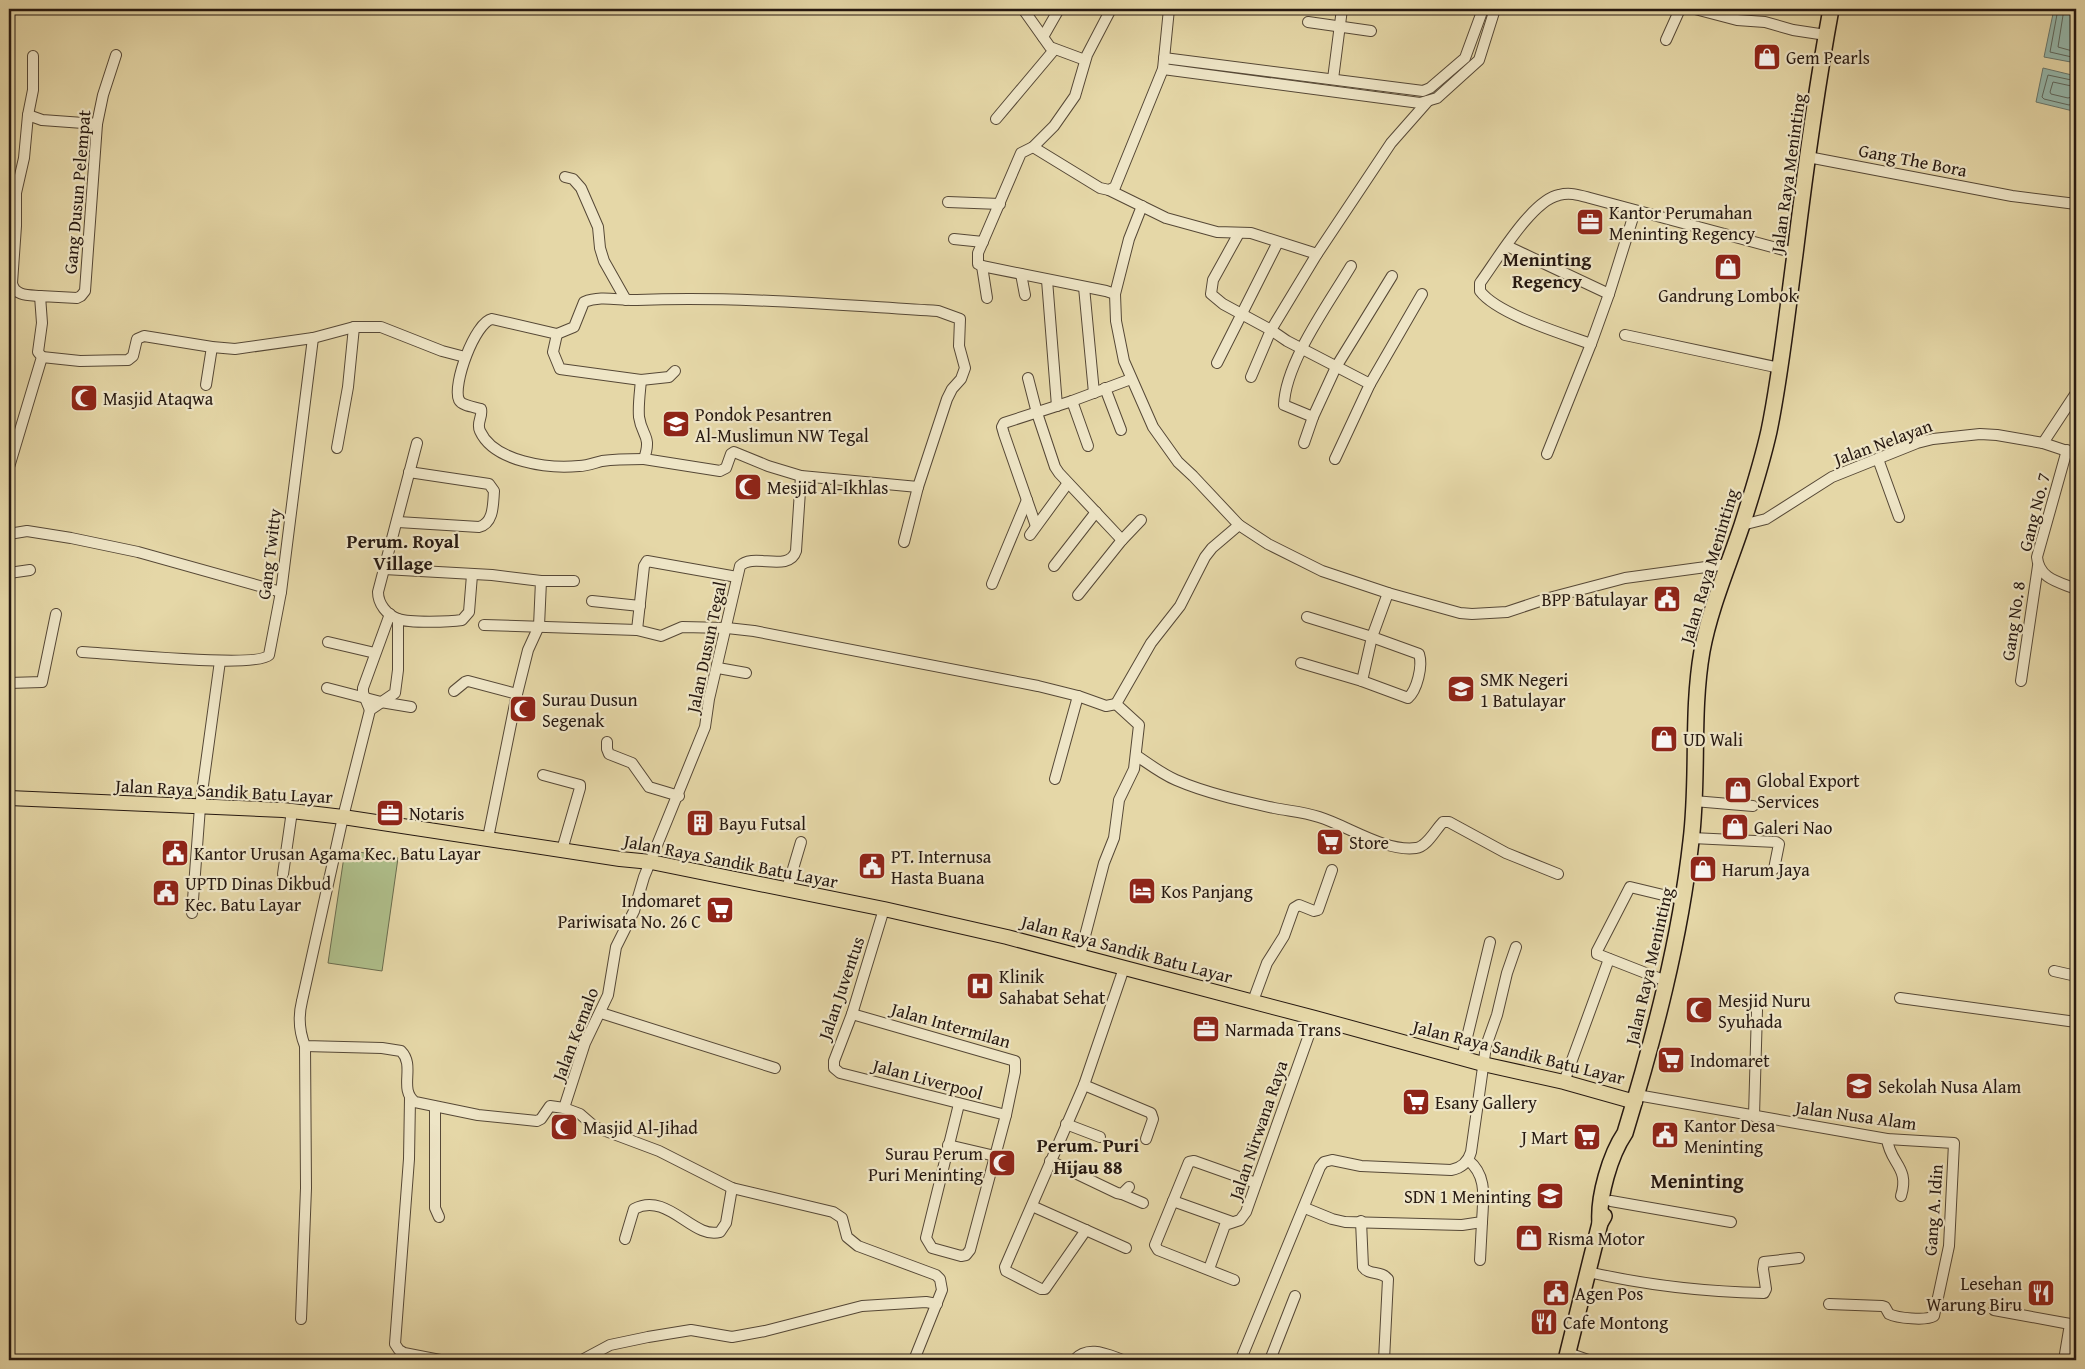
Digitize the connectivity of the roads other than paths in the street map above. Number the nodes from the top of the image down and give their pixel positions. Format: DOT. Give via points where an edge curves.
graph roads {
  1 [pos="1023,9"];
  2 [pos="1059,9"];
  3 [pos="1111,9"];
  4 [pos="1169,9"];
  5 [pos="1342,9"];
  6 [pos="1483,9"];
  7 [pos="1680,9"];
  8 [pos="1695,9"];
  9 [pos="1829,9"];
  10 [pos="1494,10"];
  11 [pos="1308,22"];
  12 [pos="1339,27"];
  13 [pos="1371,31"];
  14 [pos="1826,35"];
  15 [pos="1043,37"];
  16 [pos="1666,40"];
  17 [pos="1054,50"];
  18 [pos="116,54"];
  19 [pos="33,56"];
  20 [pos="1164,58"];
  21 [pos="1085,60"];
  22 [pos="1163,69"];
  23 [pos="1252,74"];
  24 [pos="1333,79"];
  25 [pos="1372,84"];
  26 [pos="1370,97"];
  27 [pos="1428,101"];
  28 [pos="28,115"];
  29 [pos="996,119"];
  30 [pos="97,124"];
  31 [pos="1033,147"];
  32 [pos="1808,157"];
  33 [pos="565,176"];
  34 [pos="1109,190"];
  35 [pos="948,202"];
  36 [pos="1000,204"];
  37 [pos="2076,204"];
  38 [pos="1142,206"];
  39 [pos="1635,211"];
  40 [pos="1239,233"];
  41 [pos="954,239"];
  42 [pos="983,242"];
  43 [pos="1278,242"];
  44 [pos="1507,246"];
  45 [pos="1795,253"];
  46 [pos="1317,254"];
  47 [pos="982,266"];
  48 [pos="1351,266"];
  49 [pos="1021,274"];
  50 [pos="1392,276"];
  51 [pos="1046,280"];
  52 [pos="11,287"];
  53 [pos="1084,287"];
  54 [pos="1115,294"];
  55 [pos="1422,294"];
  56 [pos="1609,294"];
  57 [pos="1026,295"];
  58 [pos="40,296"];
  59 [pos="987,298"];
  60 [pos="626,300"];
  61 [pos="1241,314"];
  62 [pos="354,328"];
  63 [pos="1271,330"];
  64 [pos="557,334"];
  65 [pos="1625,335"];
  66 [pos="313,338"];
  67 [pos="1591,344"];
  68 [pos="212,347"];
  69 [pos="1302,349"];
  70 [pos="465,357"];
  71 [pos="42,358"];
  72 [pos="1217,363"];
  73 [pos="1336,367"];
  74 [pos="1780,368"];
  75 [pos="675,371"];
  76 [pos="1251,377"];
  77 [pos="1028,378"];
  78 [pos="1131,379"];
  79 [pos="641,380"];
  80 [pos="1370,384"];
  81 [pos="206,385"];
  82 [pos="1105,388"];
  83 [pos="1094,392"];
  84 [pos="2076,392"];
  85 [pos="1072,401"];
  86 [pos="1057,406"];
  87 [pos="1037,413"];
  88 [pos="1313,417"];
  89 [pos="1121,430"];
  90 [pos="417,443"];
  91 [pos="1304,443"];
  92 [pos="2043,443"];
  93 [pos="1088,446"];
  94 [pos="337,448"];
  95 [pos="2072,452"];
  96 [pos="1546,454"];
  97 [pos="644,459"];
  98 [pos="1335,459"];
  99 [pos="1878,459"];
  100 [pos="9,467"];
  101 [pos="409,472"];
  102 [pos="802,476"];
  103 [pos="1068,482"];
  104 [pos="918,487"];
  105 [pos="1027,500"];
  106 [pos="1096,512"];
  107 [pos="1899,517"];
  108 [pos="1141,520"];
  109 [pos="398,522"];
  110 [pos="1238,525"];
  111 [pos="1742,525"];
  112 [pos="9,534"];
  113 [pos="1122,540"];
  114 [pos="904,542"];
  115 [pos="1728,564"];
  116 [pos="1054,566"];
  117 [pos="2038,566"];
  118 [pos="384,569"];
  119 [pos="30,570"];
  120 [pos="9,573"];
  121 [pos="472,576"];
  122 [pos="737,577"];
  123 [pos="541,581"];
  124 [pos="574,581"];
  125 [pos="992,584"];
  126 [pos="2076,589"];
  127 [pos="281,592"];
  128 [pos="1388,593"];
  129 [pos="1078,595"];
  130 [pos="592,601"];
  131 [pos="640,606"];
  132 [pos="56,614"];
  133 [pos="394,617"];
  134 [pos="1306,617"];
  135 [pos="484,625"];
  136 [pos="539,626"];
  137 [pos="727,628"];
  138 [pos="637,630"];
  139 [pos="1372,637"];
  140 [pos="328,642"];
  141 [pos="82,652"];
  142 [pos="375,653"];
  143 [pos="220,661"];
  144 [pos="1301,663"];
  145 [pos="718,668"];
  146 [pos="746,673"];
  147 [pos="1362,681"];
  148 [pos="2021,681"];
  149 [pos="9,684"];
  150 [pos="327,688"];
  151 [pos="454,690"];
  152 [pos="517,694"];
  153 [pos="1078,696"];
  154 [pos="365,698"];
  155 [pos="381,702"];
  156 [pos="1116,704"];
  157 [pos="411,707"];
  158 [pos="370,710"];
  159 [pos="608,742"];
  160 [pos="1137,756"];
  161 [pos="543,775"];
  162 [pos="1054,780"];
  163 [pos="679,796"];
  164 [pos="9,798"];
  165 [pos="1694,801"];
  166 [pos="1753,806"];
  167 [pos="200,807"];
  168 [pos="292,811"];
  169 [pos="343,817"];
  170 [pos="488,838"];
  171 [pos="1692,838"];
  172 [pos="801,842"];
  173 [pos="562,850"];
  174 [pos="651,862"];
  175 [pos="1774,869"];
  176 [pos="1332,870"];
  177 [pos="283,874"];
  178 [pos="1558,874"];
  179 [pos="786,889"];
  180 [pos="1684,900"];
  181 [pos="884,909"];
  182 [pos="192,913"];
  183 [pos="1490,942"];
  184 [pos="1516,947"];
  185 [pos="1080,955"];
  186 [pos="1608,960"];
  187 [pos="1124,968"];
  188 [pos="2054,971"];
  189 [pos="2076,976"];
  190 [pos="1666,982"];
  191 [pos="1900,998"];
  192 [pos="1253,1001"];
  193 [pos="1756,1010"];
  194 [pos="601,1013"];
  195 [pos="852,1014"];
  196 [pos="1315,1018"];
  197 [pos="2076,1022"];
  198 [pos="306,1046"];
  199 [pos="1462,1058"];
  200 [pos="1483,1064"];
  201 [pos="775,1068"];
  202 [pos="842,1073"];
  203 [pos="1564,1082"];
  204 [pos="1084,1085"];
  205 [pos="410,1098"];
  206 [pos="1636,1098"];
  207 [pos="959,1104"];
  208 [pos="435,1107"];
  209 [pos="564,1108"];
  210 [pos="1006,1116"];
  211 [pos="1754,1116"];
  212 [pos="1066,1124"];
  213 [pos="1625,1133"];
  214 [pos="1100,1138"];
  215 [pos="1146,1139"];
  216 [pos="1887,1139"];
  217 [pos="1954,1143"];
  218 [pos="948,1145"];
  219 [pos="995,1156"];
  220 [pos="1468,1160"];
  221 [pos="1050,1161"];
  222 [pos="1256,1183"];
  223 [pos="732,1188"];
  224 [pos="1901,1196"];
  225 [pos="1173,1200"];
  226 [pos="1611,1201"];
  227 [pos="1143,1203"];
  228 [pos="1032,1206"];
  229 [pos="1304,1208"];
  230 [pos="438,1217"];
  231 [pos="1361,1221"];
  232 [pos="1232,1222"];
  233 [pos="1482,1222"];
  234 [pos="1731,1222"];
  235 [pos="1600,1223"];
  236 [pos="1086,1230"];
  237 [pos="625,1239"];
  238 [pos="1126,1248"];
  239 [pos="1799,1258"];
  240 [pos="1480,1260"];
  241 [pos="1209,1269"];
  242 [pos="1588,1272"];
  243 [pos="1234,1280"];
  244 [pos="1295,1296"];
  245 [pos="937,1304"];
  246 [pos="1829,1304"];
  247 [pos="1994,1310"];
  248 [pos="301,1319"];
  249 [pos="1567,1356"];
  250 [pos="1241,1359"];
  251 [pos="440,1360"];
  252 [pos="582,1360"];
  253 [pos="914,1360"];
  254 [pos="1074,1360"];
  255 [pos="1123,1360"];
  256 [pos="1270,1360"];
  257 [pos="1384,1360"];
  258 [pos="1588,1360"];
  259 [pos="2064,1360"];
  1 -- 15 [label="street"];
  2 -- 15 [label="street"];
  3 -- 21 [label="street"];
  4 -- 20 [label="street"];
  5 -- 12 [label="street"];
  6 -- 10 [label="street"];
  6 -- 25 [label="street" via="1465,58 1430,88 1413,91"];
  7 -- 16 [label="street"];
  8 -- 14 [label="street" via="1737,20 1765,22"];
  9 -- 14 [label="highway, Jalan Raya Meninting"];
  10 -- 27 [label="street" via="1479,60 1437,98"];
  11 -- 12 [label="street"];
  12 -- 13 [label="street"];
  12 -- 24 [label="street"];
  14 -- 32 [label="highway, Jalan Raya Meninting"];
  15 -- 17 [label="street"];
  17 -- 21 [label="street"];
  17 -- 29 [label="street"];
  18 -- 30 [label="street, Gang Dusun Pelempat"];
  19 -- 28 [label="street" via="34,81"];
  20 -- 22 [label="street"];
  20 -- 23 [label="street"];
  21 -- 31 [label="street" via="1075,96 1054,126"];
  22 -- 23 [label="street"];
  22 -- 34 [label="street" via="1115,188"];
  23 -- 24 [label="street"];
  23 -- 26 [label="street"];
  24 -- 25 [label="street"];
  25 -- 26 [label="street"];
  26 -- 27 [label="street" via="1420,103"];
  27 -- 46 [label="street" via="1391,143"];
  28 -- 30 [label="street" via="42,120"];
  28 -- 52 [label="street" via="24,158 16,193"];
  30 -- 58 [label="street, Gang Dusun Pelempat" via="85,289 75,298"];
  31 -- 34 [label="street" via="1100,188"];
  31 -- 36 [label="street" via="1021,153"];
  32 -- 37 [label="street, Gang The Bora" via="2012,196"];
  32 -- 45 [label="highway, Jalan Raya Meninting"];
  33 -- 60 [label="street" via="581,188 598,227 601,254"];
  34 -- 38 [label="street"];
  35 -- 36 [label="street"];
  36 -- 42 [label="street"];
  38 -- 40 [label="street" via="1166,218 1216,232"];
  38 -- 54 [label="street" via="1129,239"];
  39 -- 44 [label="street" via="1570,193 1557,195 1527,216"];
  39 -- 45 [label="street"];
  39 -- 56 [label="street"];
  40 -- 43 [label="street" via="1251,233"];
  40 -- 61 [label="street" via="1213,280 1211,294"];
  41 -- 42 [label="street"];
  42 -- 47 [label="street" via="977,260"];
  43 -- 46 [label="street"];
  43 -- 61 [label="street"];
  44 -- 56 [label="street"];
  44 -- 67 [label="street" via="1480,283 1480,291 1485,298 1542,326"];
  45 -- 74 [label="highway, Jalan Raya Meninting"];
  46 -- 63 [label="street"];
  47 -- 49 [label="street"];
  47 -- 59 [label="street"];
  48 -- 69 [label="street"];
  49 -- 51 [label="street"];
  49 -- 57 [label="street"];
  50 -- 73 [label="street"];
  51 -- 53 [label="street"];
  51 -- 86 [label="street"];
  52 -- 58 [label="street" via="17,292"];
  53 -- 54 [label="street"];
  53 -- 83 [label="street"];
  54 -- 78 [label="street" via="1120,345"];
  55 -- 80 [label="street"];
  56 -- 67 [label="street"];
  58 -- 71 [label="street" via="42,323 38,352"];
  60 -- 64 [label="street" via="584,302 572,330"];
  60 -- 104 [label="street" via="770,300 938,311 959,318 959,346 965,368 947,399"];
  61 -- 63 [label="street"];
  61 -- 72 [label="street"];
  62 -- 66 [label="street"];
  62 -- 70 [label="street" via="381,327"];
  62 -- 94 [label="street"];
  63 -- 69 [label="street"];
  63 -- 76 [label="street"];
  64 -- 70 [label="street" via="488,319"];
  64 -- 79 [label="street" via="553,352 559,369"];
  65 -- 74 [label="street"];
  66 -- 68 [label="street" via="247,348"];
  66 -- 127 [label="street, Gang Twitty"];
  67 -- 96 [label="street"];
  68 -- 71 [label="street" via="145,336 137,339 134,356 128,360"];
  68 -- 81 [label="street"];
  69 -- 73 [label="street"];
  69 -- 88 [label="street" via="1284,391 1284,405"];
  70 -- 97 [label="street" via="458,387 459,400 481,409 480,431 501,453 549,465 580,466 615,459"];
  71 -- 100 [label="street"];
  73 -- 80 [label="street"];
  73 -- 88 [label="street"];
  74 -- 111 [label="highway, Jalan Raya Meninting" via="1768,431"];
  75 -- 79 [label="street" via="669,378"];
  77 -- 87 [label="street"];
  78 -- 82 [label="street"];
  78 -- 110 [label="street" via="1152,427 1178,462"];
  79 -- 97 [label="street" via="639,416 648,444"];
  80 -- 98 [label="street"];
  82 -- 83 [label="street"];
  82 -- 89 [label="street"];
  83 -- 85 [label="street"];
  84 -- 92 [label="street"];
  85 -- 86 [label="street"];
  85 -- 93 [label="street"];
  86 -- 87 [label="street"];
  87 -- 103 [label="street" via="1055,467"];
  87 -- 105 [label="street" via="1004,423 1002,427"];
  88 -- 91 [label="street"];
  90 -- 101 [label="street"];
  92 -- 95 [label="street, Jalan Nelayan"];
  92 -- 99 [label="street, Jalan Nelayan" via="1980,434 1948,436 1917,443"];
  95 -- 117 [label="street, Gang No. 7" via="2037,554"];
  97 -- 102 [label="street" via="719,471 726,468 734,452"];
  99 -- 107 [label="street"];
  99 -- 111 [label="street, Jalan Nelayan" via="1832,478 1766,519"];
  101 -- 109 [label="street"];
  101 -- 109 [label="street" via="489,484 494,491 490,518 479,527"];
  102 -- 104 [label="street"];
  102 -- 122 [label="street, Jalan Dusun Tegal" via="795,555 786,561 743,563"];
  103 -- 105 [label="street" via="1033,530"];
  103 -- 106 [label="street"];
  104 -- 114 [label="street"];
  105 -- 125 [label="street"];
  106 -- 113 [label="street"];
  106 -- 116 [label="street"];
  108 -- 113 [label="street"];
  109 -- 118 [label="street"];
  110 -- 128 [label="street" via="1304,563"];
  110 -- 156 [label="street" via="1205,557 1180,606 1151,643"];
  111 -- 115 [label="highway, Jalan Raya Meninting"];
  112 -- 127 [label="street" via="27,531 138,552"];
  113 -- 129 [label="street"];
  115 -- 128 [label="street" via="1625,578 1493,614 1460,613"];
  115 -- 165 [label="highway, Jalan Raya Meninting" via="1702,653 1694,739"];
  117 -- 126 [label="street, Gang No. 7" via="2049,579"];
  117 -- 148 [label="street, Gang No. 8"];
  118 -- 121 [label="street"];
  118 -- 133 [label="street" via="378,597"];
  119 -- 120 [label="street"];
  121 -- 123 [label="street"];
  121 -- 133 [label="street" via="469,612 464,619 409,621"];
  122 -- 131 [label="street" via="648,561 644,565"];
  122 -- 137 [label="street, Jalan Dusun Tegal"];
  123 -- 124 [label="street"];
  123 -- 136 [label="street"];
  127 -- 143 [label="street, Gang Twitty" via="270,655 262,659"];
  128 -- 139 [label="street"];
  130 -- 131 [label="street"];
  131 -- 138 [label="street"];
  132 -- 149 [label="street" via="42,682"];
  133 -- 142 [label="street"];
  133 -- 155 [label="street" via="398,670 395,693"];
  134 -- 139 [label="street"];
  135 -- 136 [label="street"];
  136 -- 138 [label="street"];
  136 -- 152 [label="street" via="528,650"];
  137 -- 138 [label="street" via="680,627 661,636"];
  137 -- 145 [label="street, Jalan Dusun Tegal"];
  137 -- 153 [label="street"];
  139 -- 147 [label="street"];
  139 -- 147 [label="street" via="1419,654 1421,661 1408,698"];
  140 -- 142 [label="street"];
  141 -- 143 [label="street, Gang Twitty"];
  142 -- 154 [label="street" via="363,688"];
  143 -- 167 [label="street"];
  144 -- 147 [label="street"];
  145 -- 146 [label="street"];
  145 -- 163 [label="street, Jalan Dusun Tegal" via="705,727"];
  150 -- 154 [label="street"];
  151 -- 152 [label="street" via="468,681"];
  152 -- 170 [label="street"];
  153 -- 156 [label="street" via="1106,706"];
  153 -- 162 [label="street"];
  154 -- 155 [label="street"];
  154 -- 158 [label="street"];
  155 -- 157 [label="street"];
  155 -- 158 [label="street"];
  156 -- 160 [label="street" via="1139,725"];
  158 -- 169 [label="street"];
  159 -- 163 [label="street" via="609,754 632,763 649,787"];
  160 -- 178 [label="street" via="1195,788 1312,815 1392,846 1420,847 1443,822 1449,822 1506,854"];
  160 -- 185 [label="street" via="1119,800 1114,838 1104,863"];
  161 -- 173 [label="street" via="580,785"];
  163 -- 174 [label="street, Jalan Dusun Tegal"];
  164 -- 167 [label="main road, Jalan Raya Sandik Batu Layar"];
  165 -- 166 [label="street"];
  165 -- 171 [label="highway, Jalan Raya Meninting"];
  167 -- 168 [label="main road, Jalan Raya Sandik Batu Layar"];
  167 -- 182 [label="street"];
  168 -- 169 [label="main road, Jalan Raya Sandik Batu Layar"];
  168 -- 177 [label="street"];
  169 -- 170 [label="main road, Jalan Raya Sandik Batu Layar"];
  169 -- 198 [label="street" via="299,1013"];
  170 -- 173 [label="main road, Jalan Raya Sandik Batu Layar"];
  171 -- 175 [label="street" via="1776,842 1779,844"];
  171 -- 180 [label="highway, Jalan Raya Meninting"];
  172 -- 179 [label="street"];
  173 -- 174 [label="main road, Jalan Raya Sandik Batu Layar"];
  174 -- 179 [label="main road, Jalan Raya Sandik Batu Layar"];
  174 -- 194 [label="street, Jalan Kemalo" via="616,947 611,986"];
  176 -- 192 [label="street" via="1318,910 1299,905 1294,908 1284,936 1267,963"];
  179 -- 181 [label="main road, Jalan Raya Sandik Batu Layar"];
  180 -- 186 [label="street" via="1630,887 1597,954"];
  180 -- 190 [label="highway, Jalan Raya Meninting"];
  181 -- 185 [label="main road, Jalan Raya Sandik Batu Layar"];
  181 -- 195 [label="street, Jalan Juventus"];
  183 -- 199 [label="street"];
  184 -- 200 [label="street"];
  185 -- 187 [label="main road, Jalan Raya Sandik Batu Layar"];
  186 -- 190 [label="street"];
  186 -- 203 [label="street"];
  187 -- 192 [label="main road, Jalan Raya Sandik Batu Layar"];
  187 -- 204 [label="street"];
  188 -- 189 [label="street"];
  190 -- 206 [label="highway, Jalan Raya Meninting"];
  191 -- 197 [label="street"];
  192 -- 196 [label="main road, Jalan Raya Sandik Batu Layar"];
  193 -- 211 [label="street"];
  194 -- 201 [label="street"];
  194 -- 209 [label="street, Jalan Kemalo" via="585,1043"];
  195 -- 202 [label="street, Jalan Juventus" via="833,1062 835,1070"];
  195 -- 210 [label="street, Jalan Intermilan" via="1012,1058 1016,1063"];
  196 -- 199 [label="main road, Jalan Raya Sandik Batu Layar"];
  196 -- 222 [label="street, Jalan Nirwana Raya"];
  198 -- 205 [label="street" via="399,1050 407,1059 407,1092"];
  198 -- 248 [label="street" via="306,1188"];
  199 -- 200 [label="main road, Jalan Raya Sandik Batu Layar"];
  200 -- 203 [label="main road, Jalan Raya Sandik Batu Layar"];
  200 -- 220 [label="street"];
  202 -- 207 [label="street, Jalan Liverpool"];
  203 -- 206 [label="main road, Jalan Raya Sandik Batu Layar"];
  204 -- 212 [label="street"];
  204 -- 215 [label="street" via="1151,1114 1153,1119"];
  205 -- 208 [label="street"];
  205 -- 251 [label="street" via="409,1159 395,1344 404,1353"];
  206 -- 211 [label="street, Jalan Nusa Alam"];
  206 -- 213 [label="highway, Jalan Raya Meninting"];
  207 -- 210 [label="street, Jalan Liverpool"];
  207 -- 218 [label="street"];
  208 -- 209 [label="street" via="537,1121 550,1106"];
  208 -- 230 [label="street" via="435,1208"];
  209 -- 223 [label="street, Jalan Kemalo" via="580,1114 594,1127 659,1151"];
  210 -- 219 [label="street, Jalan Intermilan"];
  211 -- 216 [label="street, Jalan Nusa Alam"];
  212 -- 214 [label="street"];
  212 -- 221 [label="street"];
  213 -- 226 [label="highway, Jalan Raya Meninting" via="1625,1148"];
  213 -- 235 [label="highway, Jalan Raya Meninting" via="1617,1146 1600,1203"];
  216 -- 217 [label="street, Jalan Nusa Alam"];
  216 -- 224 [label="street" via="1904,1178"];
  217 -- 246 [label="street, Gang A. Idin" via="1949,1246 1934,1316 1928,1319 1895,1316 1882,1306"];
  218 -- 219 [label="street"];
  218 -- 219 [label="street, Jalan Intermilan" via="927,1236 929,1245 935,1249 961,1256 970,1250"];
  220 -- 229 [label="street" via="1451,1170 1361,1166 1328,1160 1321,1165"];
  220 -- 233 [label="street" via="1477,1168 1483,1182"];
  221 -- 227 [label="street" via="1111,1191 1126,1190"];
  221 -- 228 [label="street"];
  222 -- 225 [label="street" via="1194,1161 1188,1162"];
  222 -- 232 [label="street, Jalan Nirwana Raya" via="1243,1218"];
  223 -- 237 [label="street" via="726,1223 720,1232 712,1233 650,1204 632,1211"];
  223 -- 245 [label="street, Jalan Kemalo" via="833,1212 842,1218 847,1237 858,1246 934,1273 942,1284"];
  225 -- 232 [label="street"];
  225 -- 241 [label="street" via="1156,1248"];
  226 -- 234 [label="street"];
  226 -- 235 [label="highway, Jalan Raya Meninting"];
  228 -- 236 [label="street"];
  228 -- 236 [label="street" via="1005,1269 1041,1289 1048,1287"];
  229 -- 231 [label="street" via="1332,1219"];
  229 -- 250 [label="street"];
  231 -- 233 [label="street" via="1462,1225"];
  231 -- 257 [label="street" via="1363,1268 1383,1274 1388,1279"];
  232 -- 241 [label="street, Jalan Nirwana Raya" via="1225,1225"];
  233 -- 240 [label="street"];
  235 -- 242 [label="highway, Jalan Raya Meninting"];
  236 -- 238 [label="street"];
  239 -- 242 [label="street" via="1764,1262 1764,1293 1642,1284"];
  241 -- 243 [label="street"];
  242 -- 249 [label="highway, Jalan Raya Meninting"];
  244 -- 256 [label="street"];
  245 -- 252 [label="street" via="862,1306 732,1337 691,1330 648,1336 610,1345"];
  245 -- 253 [label="street"];
  247 -- 259 [label="street" via="2070,1324"];
  249 -- 258 [label="street"];
  254 -- 255 [label="street" via="1080,1354 1096,1351"];
}
